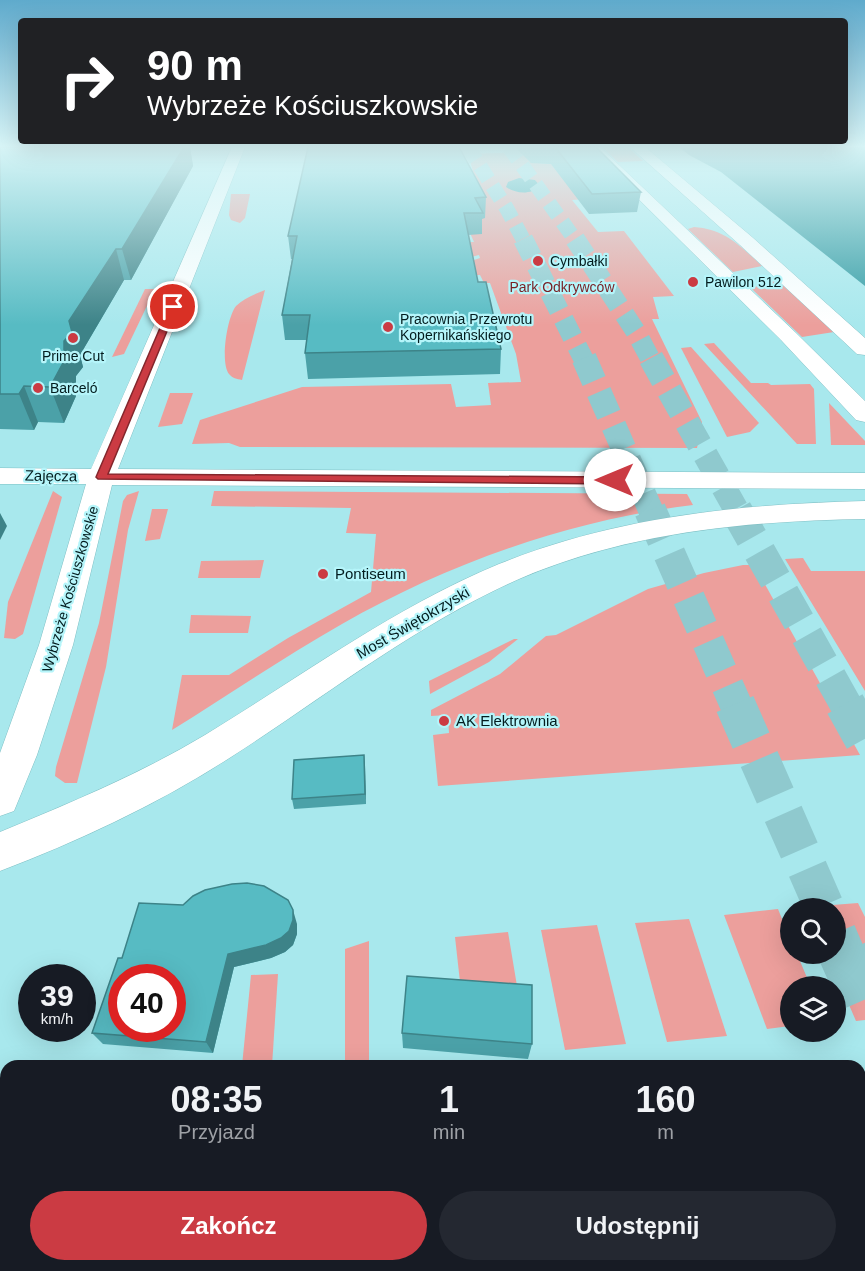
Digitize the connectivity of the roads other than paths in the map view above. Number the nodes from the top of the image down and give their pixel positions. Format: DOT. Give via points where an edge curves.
graph roads {
  1 [pos="213,206"];
  2 [pos="654,206"];
  3 [pos="705,206"];
  4 [pos="865,349"];
  5 [pos="865,415"];
  6 [pos="0,476"];
  7 [pos="101,477"];
  8 [pos="865,481"];
  9 [pos="865,510"];
  10 [pos="0,799"];
  11 [pos="0,852"];
  1 -- 7 [label="street, Wybrzeże Kościuszkowskie"];
  2 -- 5 [label="street"];
  3 -- 4 [label="street"];
  6 -- 7 [label="street, Zajęcza"];
  7 -- 8 [label="street"];
  7 -- 10 [label="street, Wybrzeże Kościuszkowskie" via="56,645"];
  9 -- 11 [label="street, Most Świętokrzyski" via="797,511 685,523 577,548 511,571 410,622 217,747 158,780"];
}
